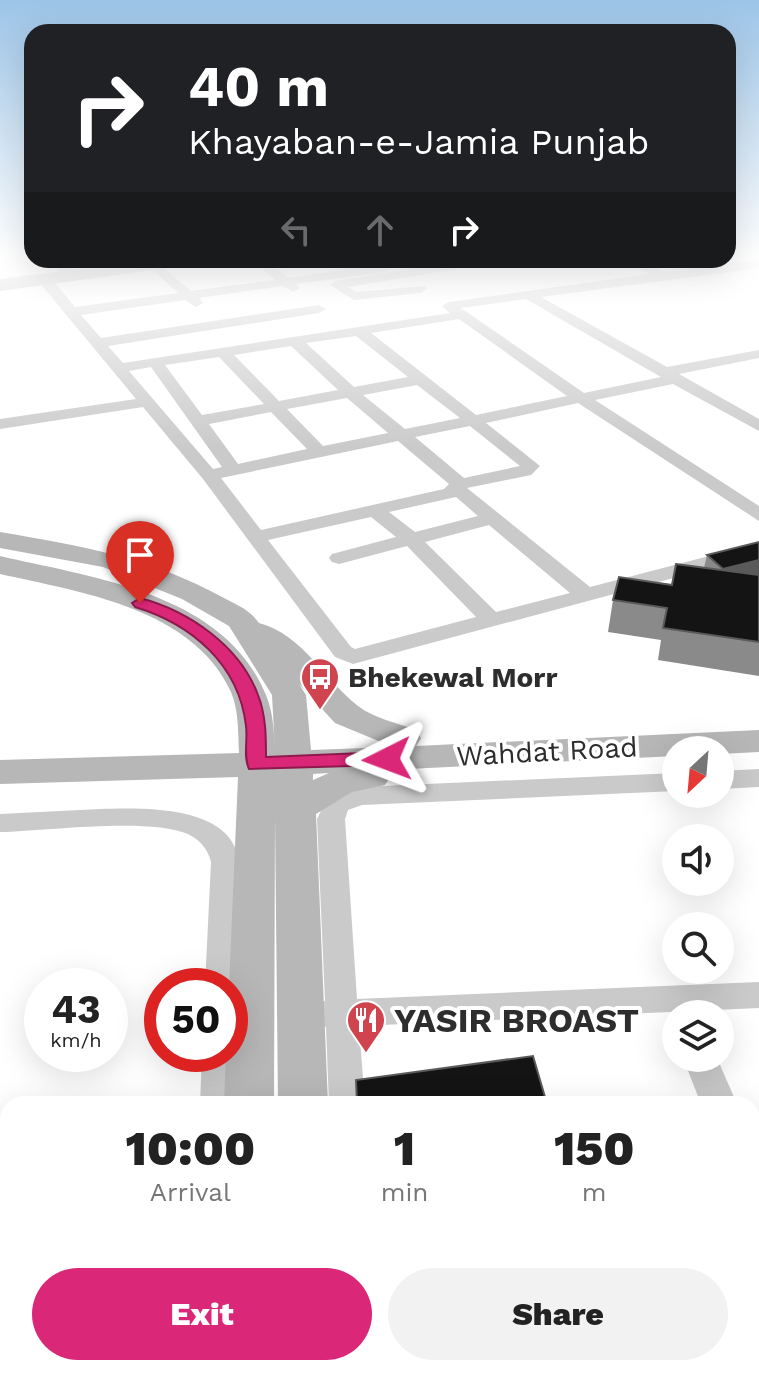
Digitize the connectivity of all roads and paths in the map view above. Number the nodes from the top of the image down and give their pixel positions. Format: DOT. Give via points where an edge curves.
graph roads {
  1 [pos="78,320"];
  2 [pos="214,320"];
  3 [pos="249,320"];
  4 [pos="336,320"];
  5 [pos="387,320"];
  6 [pos="468,320"];
  7 [pos="573,320"];
  8 [pos="219,325"];
  9 [pos="354,332"];
  10 [pos="295,341"];
  11 [pos="97,343"];
  12 [pos="245,349"];
  13 [pos="223,352"];
  14 [pos="759,354"];
  15 [pos="155,362"];
  16 [pos="118,368"];
  17 [pos="672,375"];
  18 [pos="422,379"];
  19 [pos="350,392"];
  20 [pos="581,398"];
  21 [pos="146,402"];
  22 [pos="276,406"];
  23 [pos="475,420"];
  24 [pos="197,421"];
  25 [pos="0,424"];
  26 [pos="759,426"];
  27 [pos="400,435"];
  28 [pos="319,452"];
  29 [pos="233,469"];
  30 [pos="209,475"];
  31 [pos="459,487"];
  32 [pos="374,510"];
  33 [pos="759,515"];
  34 [pos="493,518"];
  35 [pos="255,537"];
  36 [pos="0,540"];
  37 [pos="412,540"];
  38 [pos="759,549"];
  39 [pos="339,558"];
  40 [pos="0,565"];
  41 [pos="586,595"];
  42 [pos="241,620"];
  43 [pos="492,621"];
  44 [pos="759,725"];
  45 [pos="403,738"];
  46 [pos="759,741"];
  47 [pos="605,748"];
  48 [pos="275,753"];
  49 [pos="1,766"];
  50 [pos="759,778"];
  51 [pos="734,779"];
  52 [pos="662,783"];
  53 [pos="293,813"];
  54 [pos="0,823"];
  55 [pos="237,923"];
  56 [pos="226,968"];
  57 [pos="759,995"];
  58 [pos="726,1000"];
  59 [pos="662,1007"];
  60 [pos="321,1014"];
  61 [pos="219,1072"];
  62 [pos="706,1072"];
  63 [pos="218,1096"];
  64 [pos="248,1096"];
  65 [pos="305,1096"];
  66 [pos="345,1096"];
  67 [pos="716,1096"];
  1 -- 11 [label="street"];
  2 -- 8 [label="street"];
  3 -- 8 [label="street"];
  4 -- 9 [label="street"];
  5 -- 9 [label="street"];
  6 -- 20 [label="street"];
  7 -- 17 [label="street"];
  8 -- 11 [label="street"];
  8 -- 12 [label="street"];
  9 -- 10 [label="street"];
  9 -- 18 [label="street"];
  10 -- 12 [label="street"];
  10 -- 19 [label="street"];
  11 -- 16 [label="street"];
  12 -- 13 [label="street"];
  13 -- 15 [label="street"];
  13 -- 22 [label="street"];
  14 -- 17 [label="street"];
  15 -- 16 [label="street"];
  15 -- 24 [label="street"];
  16 -- 21 [label="street"];
  17 -- 20 [label="street"];
  17 -- 26 [label="street"];
  18 -- 19 [label="street"];
  18 -- 23 [label="street"];
  19 -- 22 [label="street"];
  19 -- 27 [label="street"];
  20 -- 23 [label="street"];
  20 -- 33 [label="street"];
  21 -- 25 [label="street"];
  21 -- 30 [label="street"];
  22 -- 24 [label="street"];
  22 -- 28 [label="street"];
  23 -- 27 [label="street"];
  23 -- 31 [label="street" via="531,466"];
  24 -- 29 [label="street"];
  27 -- 28 [label="street"];
  27 -- 31 [label="street"];
  28 -- 29 [label="street"];
  29 -- 30 [label="street"];
  30 -- 35 [label="street"];
  31 -- 32 [label="street"];
  31 -- 34 [label="street"];
  32 -- 35 [label="street"];
  32 -- 37 [label="street"];
  34 -- 37 [label="street"];
  34 -- 41 [label="street"];
  35 -- 43 [label="street" via="343,652 353,657"];
  36 -- 42 [label="main road" via="110,560 193,593"];
  37 -- 39 [label="street"];
  37 -- 43 [label="street"];
  38 -- 41 [label="street"];
  40 -- 48 [label="main road" via="170,612 207,637 249,694"];
  41 -- 43 [label="street"];
  42 -- 45 [label="main road" via="290,655 347,715"];
  42 -- 48 [label="main road" via="289,695"];
  44 -- 45 [label="main road, Wahdat Road"];
  45 -- 48 [label="main road, Wahdat Road"];
  46 -- 47 [label="main road, Wahdat Road"];
  47 -- 48 [label="main road, Wahdat Road"];
  47 -- 53 [label="main road" via="561,764 346,779 321,789"];
  48 -- 49 [label="main road, Wahdat Road"];
  48 -- 53 [label="main road"];
  48 -- 55 [label="main road"];
  50 -- 51 [label="street"];
  52 -- 60 [label="street" via="359,796 337,804 331,819"];
  53 -- 60 [label="main road"];
  54 -- 55 [label="street" via="151,819 195,827 223,849"];
  55 -- 56 [label="street"];
  55 -- 64 [label="main road"];
  57 -- 58 [label="street"];
  59 -- 60 [label="street"];
  60 -- 65 [label="main road"];
  60 -- 66 [label="street"];
  61 -- 63 [label="street"];
  62 -- 67 [label="street"];
}
